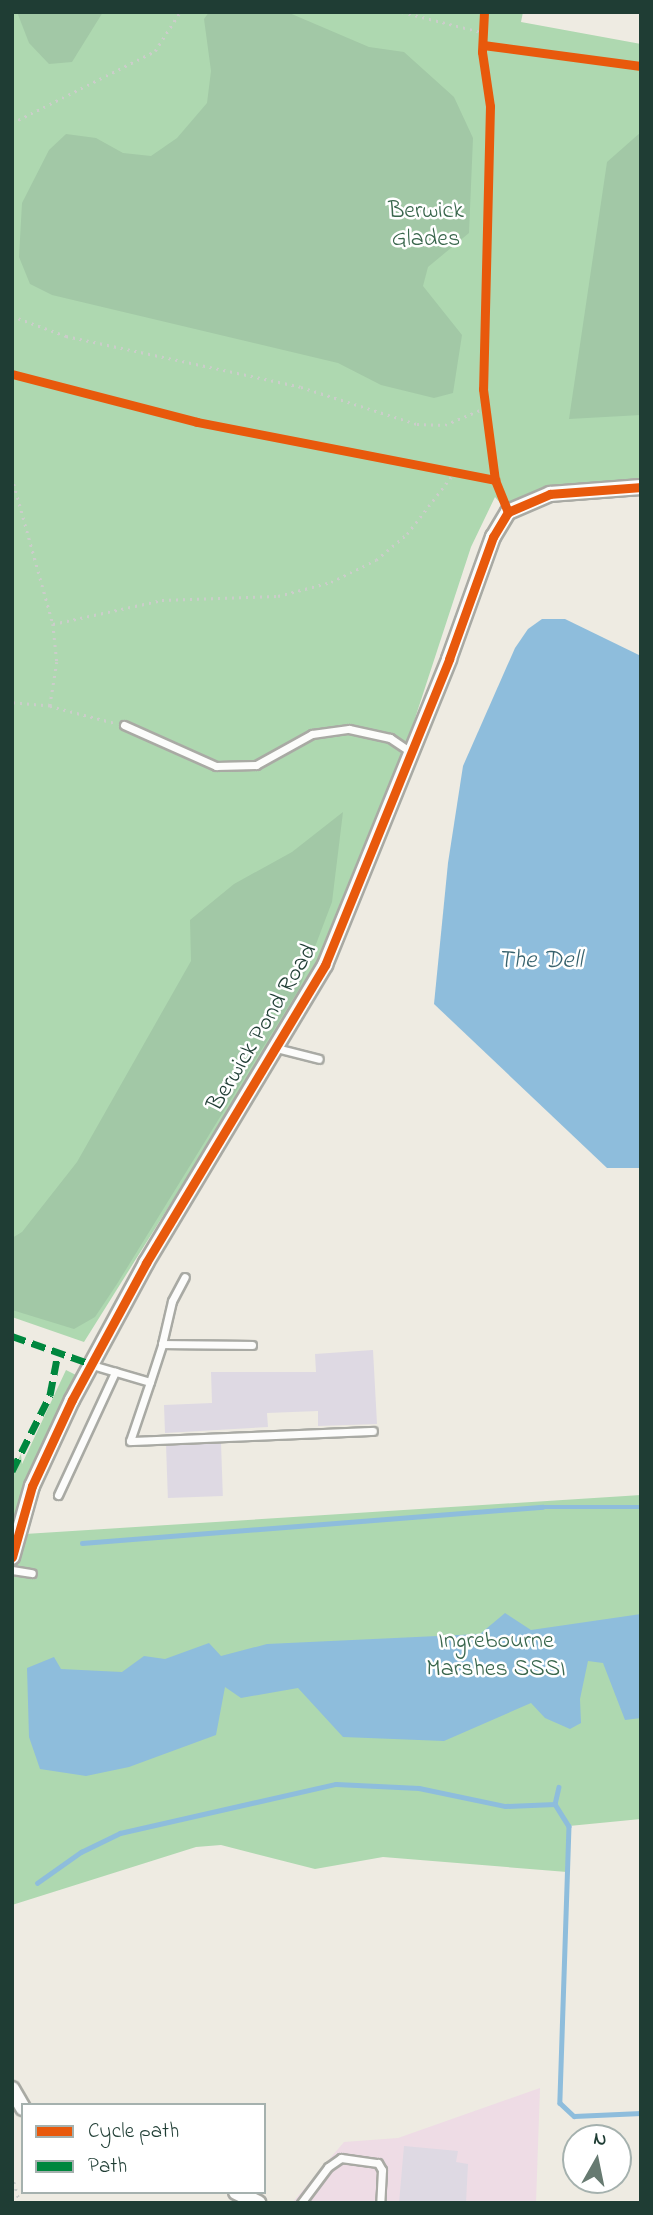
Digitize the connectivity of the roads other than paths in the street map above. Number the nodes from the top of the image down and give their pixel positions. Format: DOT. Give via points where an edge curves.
graph roads {
  1 [pos="641,487"];
  2 [pos="124,725"];
  3 [pos="409,751"];
  4 [pos="275,1048"];
  5 [pos="319,1059"];
  6 [pos="185,1277"];
  7 [pos="162,1344"];
  8 [pos="252,1345"];
  9 [pos="91,1364"];
  10 [pos="114,1372"];
  11 [pos="150,1382"];
  12 [pos="373,1431"];
  13 [pos="58,1495"];
  14 [pos="12,1557"];
  15 [pos="12,1570"];
  16 [pos="32,1573"];
  17 [pos="12,2089"];
  18 [pos="21,2105"];
  19 [pos="240,2194"];
  20 [pos="259,2203"];
  21 [pos="301,2203"];
  22 [pos="380,2203"];
  1 -- 3 [label="street, Berwick Pond Road" via="550,494 508,512 493,537 449,659"];
  2 -- 3 [label="lane" via="216,766 256,765 312,734 349,729 390,738"];
  3 -- 4 [label="street, Berwick Pond Road" via="326,965"];
  4 -- 5 [label="lane"];
  4 -- 9 [label="street, Berwick Pond Road"];
  6 -- 7 [label="lane" via="172,1301"];
  7 -- 8 [label="lane"];
  7 -- 11 [label="lane"];
  9 -- 10 [label="lane"];
  9 -- 14 [label="street, Berwick Pond Road" via="32,1486"];
  10 -- 11 [label="lane"];
  10 -- 13 [label="lane"];
  11 -- 12 [label="lane" via="130,1441"];
  15 -- 16 [label="lane"];
  17 -- 18 [label="street"];
  19 -- 20 [label="street"];
  21 -- 22 [label="lane" via="328,2167 341,2158 378,2163 382,2170"];
}
